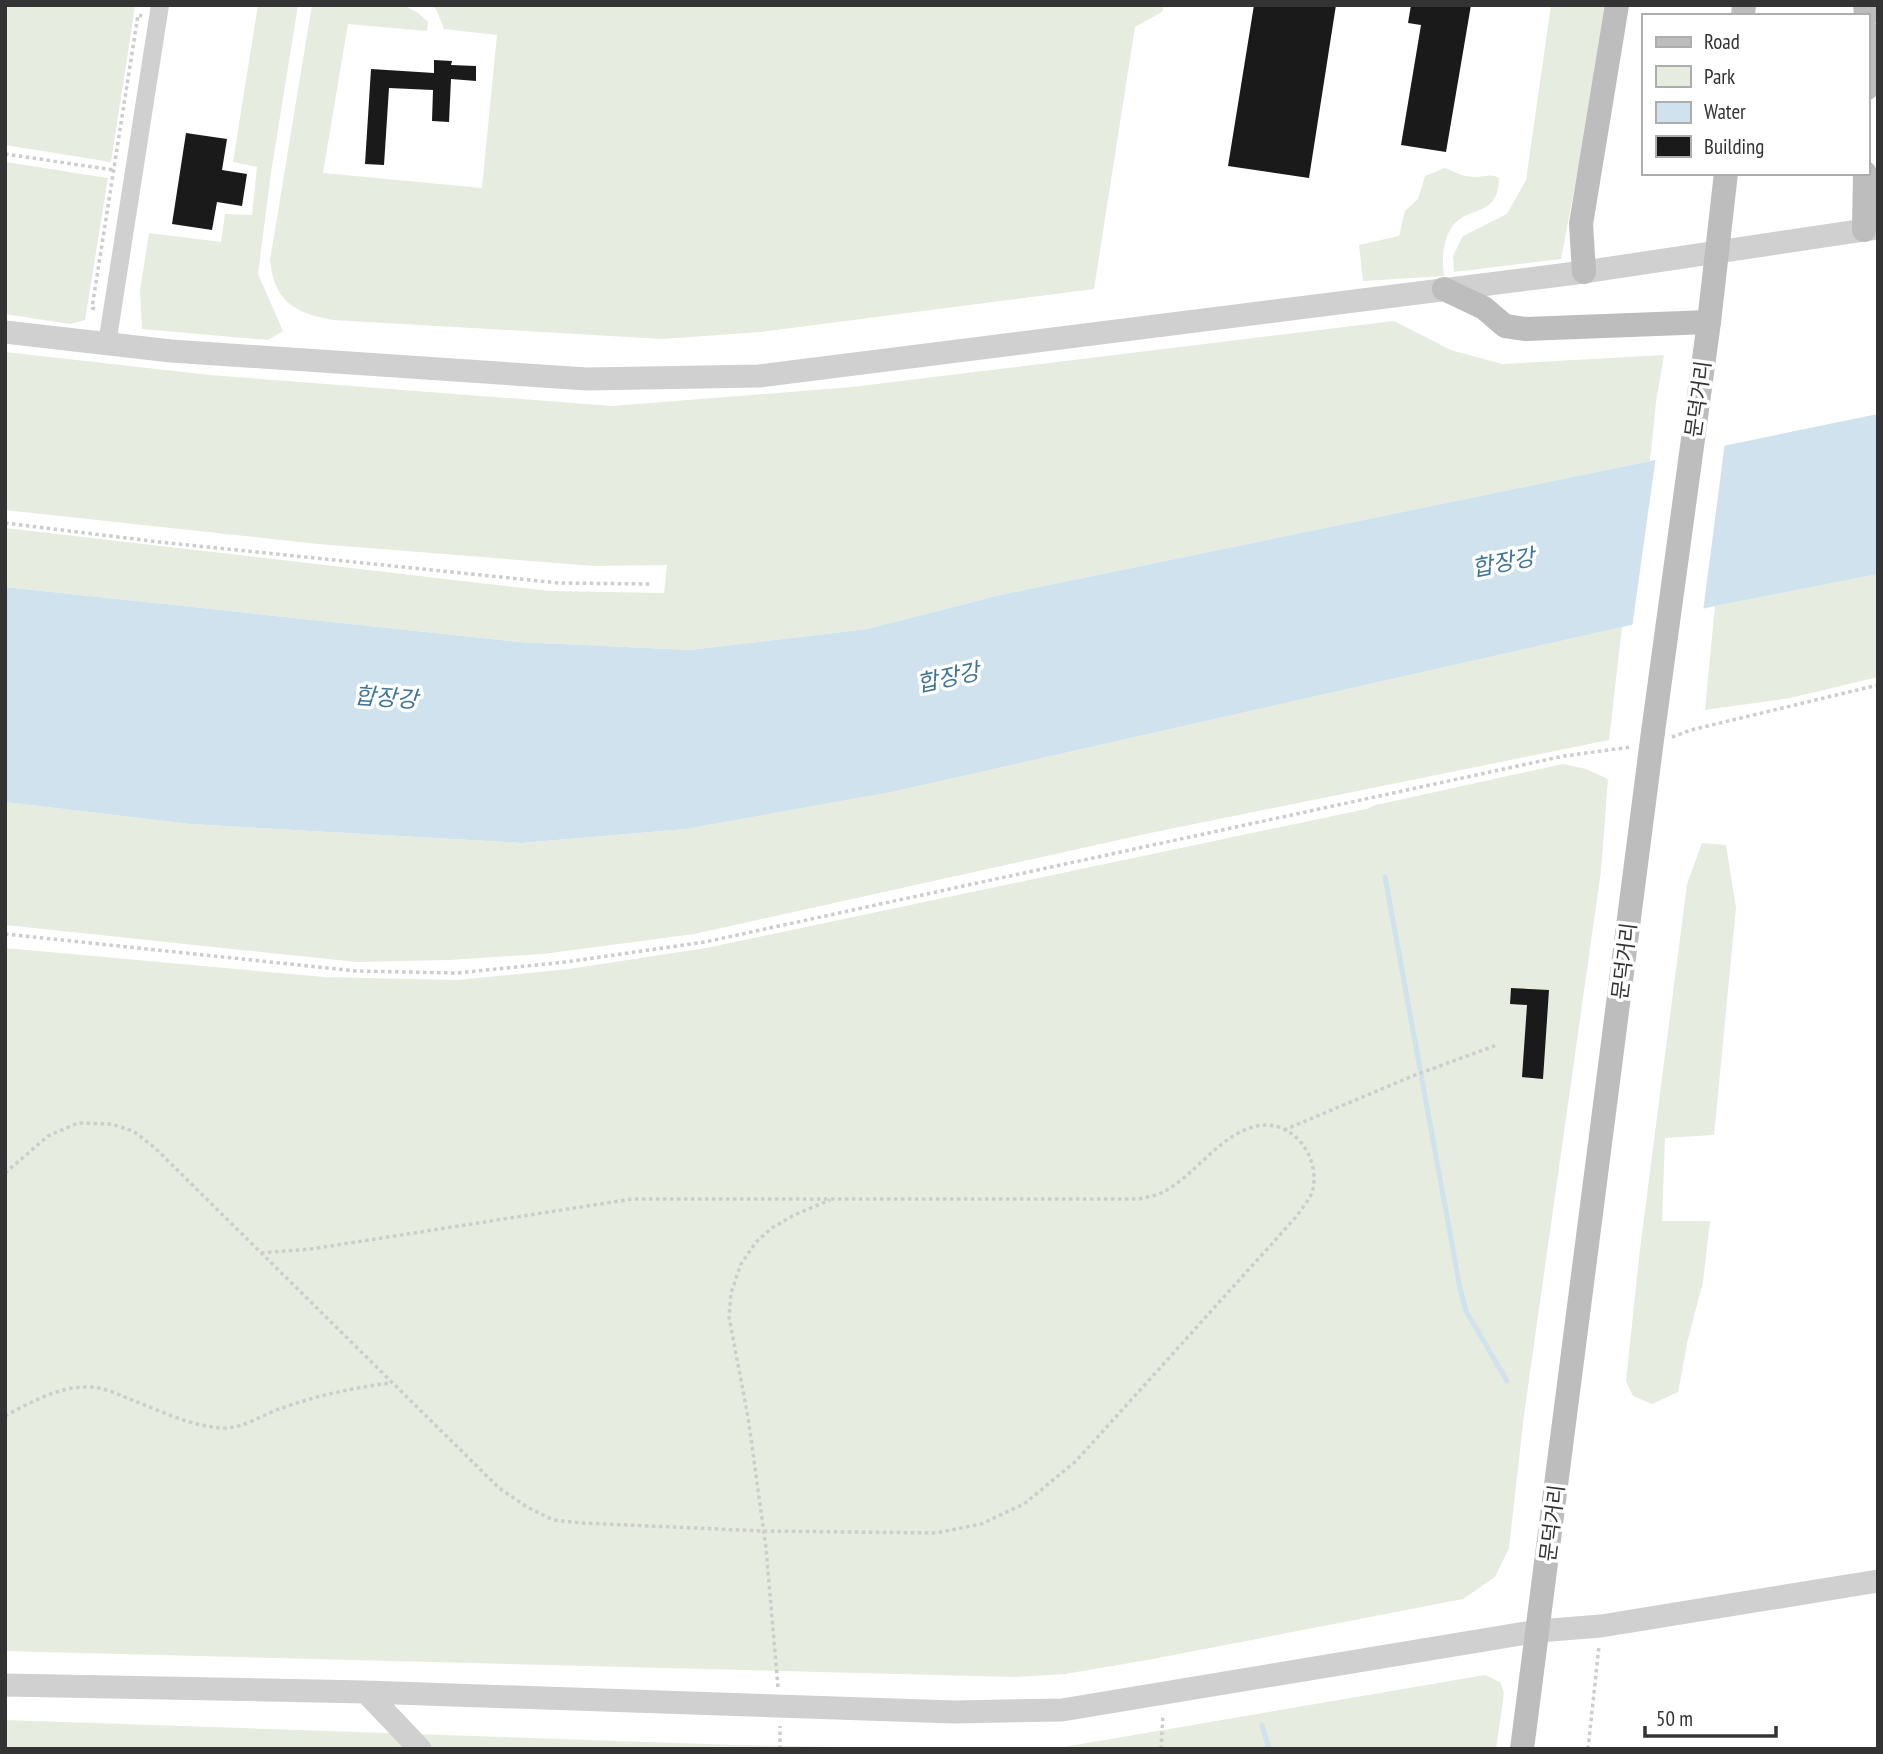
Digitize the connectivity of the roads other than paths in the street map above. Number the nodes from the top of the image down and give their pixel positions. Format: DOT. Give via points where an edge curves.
graph roads {
  1 [pos="160,5"];
  2 [pos="1617,5"];
  3 [pos="1726,175"];
  4 [pos="1865,175"];
  5 [pos="1871,229"];
  6 [pos="1584,272"];
  7 [pos="1444,289"];
  8 [pos="1709,322"];
  9 [pos="5,332"];
  10 [pos="107,344"];
  11 [pos="1878,1581"];
  12 [pos="1538,1631"];
  13 [pos="5,1685"];
  14 [pos="366,1692"];
  15 [pos="420,1749"];
  16 [pos="1522,1749"];
  1 -- 10 [label="street"];
  2 -- 6 [label="main road" via="1581,224"];
  3 -- 8 [label="main road, 문덕거리, bridge"];
  4 -- 5 [label="main road"];
  5 -- 6 [label="street"];
  6 -- 7 [label="street"];
  7 -- 8 [label="main road" via="1484,308 1505,326 1526,329"];
  7 -- 10 [label="street" via="759,376 587,379"];
  8 -- 12 [label="main road, 문덕거리, bridge"];
  9 -- 10 [label="street"];
  11 -- 12 [label="street" via="1601,1626"];
  12 -- 14 [label="street" via="1062,1710 954,1712"];
  12 -- 16 [label="main road, 문덕거리"];
  13 -- 14 [label="street"];
  14 -- 15 [label="street"];
}
